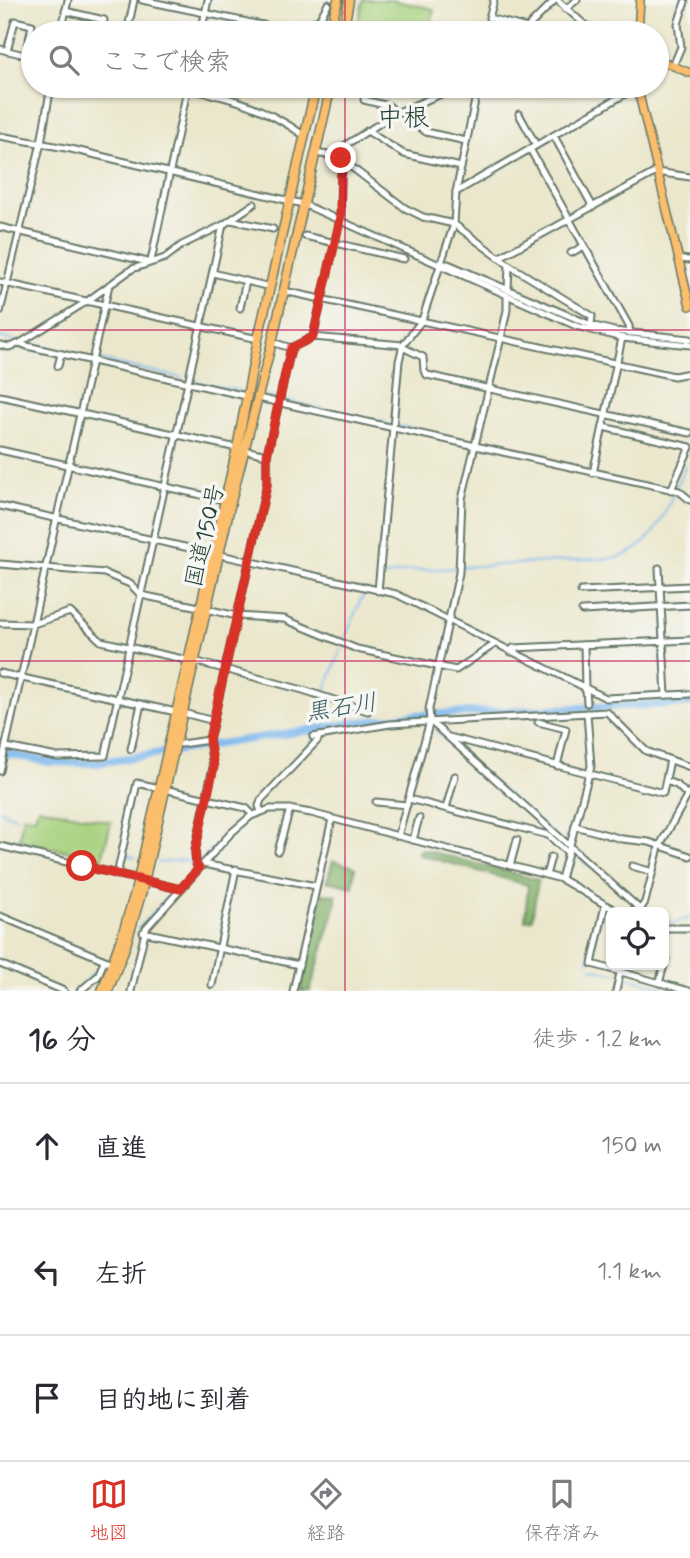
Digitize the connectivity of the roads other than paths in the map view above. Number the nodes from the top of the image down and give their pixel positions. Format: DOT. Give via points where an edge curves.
graph roads {
  1 [pos="68,0"];
  2 [pos="134,0"];
  3 [pos="142,0"];
  4 [pos="208,0"];
  5 [pos="338,0"];
  6 [pos="349,0"];
  7 [pos="494,0"];
  8 [pos="556,0"];
  9 [pos="577,0"];
  10 [pos="640,0"];
  11 [pos="685,2"];
  12 [pos="328,4"];
  13 [pos="565,9"];
  14 [pos="65,11"];
  15 [pos="206,13"];
  16 [pos="63,21"];
  17 [pos="104,21"];
  18 [pos="130,21"];
  19 [pos="204,21"];
  20 [pos="247,21"];
  21 [pos="316,21"];
  22 [pos="332,21"];
  23 [pos="345,21"];
  24 [pos="500,21"];
  25 [pos="534,21"];
  26 [pos="580,21"];
  27 [pos="639,21"];
  28 [pos="21,22"];
  29 [pos="3,50"];
  30 [pos="21,54"];
  31 [pos="669,64"];
  32 [pos="673,66"];
  33 [pos="690,74"];
  34 [pos="49,98"];
  35 [pos="186,98"];
  36 [pos="233,98"];
  37 [pos="313,98"];
  38 [pos="328,98"];
  39 [pos="364,98"];
  40 [pos="432,98"];
  41 [pos="475,98"];
  42 [pos="618,98"];
  43 [pos="639,98"];
  44 [pos="398,113"];
  45 [pos="519,114"];
  46 [pos="367,131"];
  47 [pos="0,136"];
  48 [pos="304,136"];
  49 [pos="554,136"];
  50 [pos="466,141"];
  51 [pos="41,143"];
  52 [pos="537,145"];
  53 [pos="530,149"];
  54 [pos="315,153"];
  55 [pos="333,153"];
  56 [pos="344,160"];
  57 [pos="461,167"];
  58 [pos="171,173"];
  59 [pos="656,173"];
  60 [pos="690,177"];
  61 [pos="456,192"];
  62 [pos="290,201"];
  63 [pos="254,204"];
  64 [pos="303,204"];
  65 [pos="593,207"];
  66 [pos="231,220"];
  67 [pos="340,220"];
  68 [pos="570,220"];
  69 [pos="454,224"];
  70 [pos="223,225"];
  71 [pos="0,227"];
  72 [pos="273,229"];
  73 [pos="20,232"];
  74 [pos="304,236"];
  75 [pos="335,243"];
  76 [pos="584,246"];
  77 [pos="571,253"];
  78 [pos="500,257"];
  79 [pos="404,259"];
  80 [pos="678,259"];
  81 [pos="690,260"];
  82 [pos="150,261"];
  83 [pos="440,264"];
  84 [pos="509,265"];
  85 [pos="213,273"];
  86 [pos="246,281"];
  87 [pos="3,282"];
  88 [pos="109,285"];
  89 [pos="270,287"];
  90 [pos="284,291"];
  91 [pos="508,293"];
  92 [pos="323,299"];
  93 [pos="86,302"];
  94 [pos="104,305"];
  95 [pos="690,306"];
  96 [pos="240,307"];
  97 [pos="0,312"];
  98 [pos="422,320"];
  99 [pos="591,325"];
  100 [pos="201,327"];
  101 [pos="630,333"];
  102 [pos="313,337"];
  103 [pos="501,338"];
  104 [pos="622,338"];
  105 [pos="258,339"];
  106 [pos="690,339"];
  107 [pos="20,342"];
  108 [pos="272,342"];
  109 [pos="0,345"];
  110 [pos="690,345"];
  111 [pos="403,346"];
  112 [pos="291,348"];
  113 [pos="61,354"];
  114 [pos="92,360"];
  115 [pos="617,363"];
  116 [pos="58,366"];
  117 [pos="690,373"];
  118 [pos="188,382"];
  119 [pos="489,389"];
  120 [pos="0,396"];
  121 [pos="246,396"];
  122 [pos="258,398"];
  123 [pos="280,401"];
  124 [pos="80,414"];
  125 [pos="605,415"];
  126 [pos="603,427"];
  127 [pos="394,428"];
  128 [pos="690,433"];
  129 [pos="177,435"];
  130 [pos="476,446"];
  131 [pos="240,449"];
  132 [pos="0,450"];
  133 [pos="267,455"];
  134 [pos="68,465"];
  135 [pos="593,473"];
  136 [pos="165,487"];
  137 [pos="673,490"];
  138 [pos="223,500"];
  139 [pos="690,500"];
  140 [pos="0,506"];
  141 [pos="56,519"];
  142 [pos="153,541"];
  143 [pos="215,555"];
  144 [pos="249,563"];
  145 [pos="0,564"];
  146 [pos="659,568"];
  147 [pos="46,569"];
  148 [pos="690,586"];
  149 [pos="660,587"];
  150 [pos="378,591"];
  151 [pos="581,591"];
  152 [pos="141,595"];
  153 [pos="690,605"];
  154 [pos="661,606"];
  155 [pos="203,608"];
  156 [pos="582,611"];
  157 [pos="237,616"];
  158 [pos="449,620"];
  159 [pos="0,623"];
  160 [pos="33,624"];
  161 [pos="690,640"];
  162 [pos="663,641"];
  163 [pos="495,644"];
  164 [pos="584,645"];
  165 [pos="129,647"];
  166 [pos="511,652"];
  167 [pos="191,660"];
  168 [pos="439,666"];
  169 [pos="225,668"];
  170 [pos="0,673"];
  171 [pos="21,677"];
  172 [pos="586,690"];
  173 [pos="690,694"];
  174 [pos="666,695"];
  175 [pos="117,699"];
  176 [pos="587,703"];
  177 [pos="141,704"];
  178 [pos="368,711"];
  179 [pos="179,712"];
  180 [pos="587,713"];
  181 [pos="214,720"];
  182 [pos="430,721"];
  183 [pos="538,722"];
  184 [pos="447,737"];
  185 [pos="209,740"];
  186 [pos="175,746"];
  187 [pos="6,748"];
  188 [pos="131,749"];
  189 [pos="670,760"];
  190 [pos="557,766"];
  191 [pos="690,767"];
  192 [pos="0,771"];
  193 [pos="589,774"];
  194 [pos="455,776"];
  195 [pos="666,781"];
  196 [pos="161,789"];
  197 [pos="689,793"];
  198 [pos="206,799"];
  199 [pos="376,802"];
  200 [pos="408,802"];
  201 [pos="446,808"];
  202 [pos="290,809"];
  203 [pos="261,811"];
  204 [pos="253,815"];
  205 [pos="419,818"];
  206 [pos="332,819"];
  207 [pos="575,826"];
  208 [pos="398,836"];
  209 [pos="517,839"];
  210 [pos="413,840"];
  211 [pos="0,846"];
  212 [pos="659,846"];
  213 [pos="569,849"];
  214 [pos="278,851"];
  215 [pos="690,856"];
  216 [pos="551,857"];
  217 [pos="201,866"];
  218 [pos="510,866"];
  219 [pos="632,866"];
  220 [pos="236,869"];
  221 [pos="653,872"];
  222 [pos="117,875"];
  223 [pos="546,875"];
  224 [pos="561,879"];
  225 [pos="140,880"];
  226 [pos="316,886"];
  227 [pos="180,889"];
  228 [pos="605,905"];
  229 [pos="609,907"];
  230 [pos="635,907"];
  231 [pos="641,907"];
  232 [pos="0,916"];
  233 [pos="669,928"];
  234 [pos="690,928"];
  235 [pos="144,932"];
  236 [pos="220,948"];
  237 [pos="108,962"];
  238 [pos="0,964"];
  239 [pos="299,965"];
  240 [pos="663,970"];
  241 [pos="620,973"];
  242 [pos="659,983"];
  243 [pos="212,985"];
  244 [pos="666,988"];
  245 [pos="64,991"];
  246 [pos="80,991"];
  247 [pos="102,991"];
  248 [pos="108,991"];
  249 [pos="131,991"];
  250 [pos="293,991"];
  251 [pos="616,991"];
  252 [pos="689,991"];
  1 -- 14 [label="street"];
  2 -- 18 [label="street"];
  3 -- 15 [label="street"];
  4 -- 15 [label="street"];
  5 -- 22 [label="highway"];
  6 -- 23 [label="highway"];
  7 -- 24 [label="street" via="489,18"];
  8 -- 13 [label="street"];
  8 -- 25 [label="street"];
  9 -- 13 [label="street"];
  10 -- 27 [label="main road"];
  11 -- 32 [label="street" via="678,24 681,47"];
  12 -- 21 [label="street"];
  13 -- 26 [label="street"];
  14 -- 16 [label="street"];
  14 -- 17 [label="street"];
  15 -- 19 [label="street"];
  15 -- 20 [label="street"];
  28 -- 29 [label="street" via="15,21"];
  29 -- 30 [label="street"];
  31 -- 32 [label="main road"];
  32 -- 33 [label="main road"];
  34 -- 51 [label="street"];
  35 -- 58 [label="street"];
  36 -- 48 [label="street"];
  37 -- 48 [label="highway, 国道150号"];
  38 -- 54 [label="highway, 国道150号"];
  39 -- 44 [label="street"];
  40 -- 44 [label="street"];
  41 -- 50 [label="street"];
  42 -- 49 [label="street"];
  43 -- 59 [label="main road"];
  44 -- 46 [label="street"];
  44 -- 50 [label="street" via="426,132"];
  45 -- 52 [label="street"];
  46 -- 55 [label="street"];
  46 -- 57 [label="street" via="404,154"];
  47 -- 51 [label="street"];
  48 -- 62 [label="highway, 国道150号"];
  49 -- 52 [label="street"];
  49 -- 65 [label="street"];
  50 -- 57 [label="street"];
  51 -- 58 [label="street"];
  51 -- 73 [label="street"];
  52 -- 53 [label="street"];
  53 -- 61 [label="street"];
  53 -- 68 [label="street"];
  54 -- 55 [label="street"];
  54 -- 64 [label="highway, 国道150号"];
  55 -- 56 [label="street"];
  56 -- 67 [label="street"];
  56 -- 69 [label="street" via="405,208"];
  57 -- 61 [label="street"];
  58 -- 62 [label="street"];
  58 -- 82 [label="street"];
  59 -- 60 [label="street"];
  59 -- 65 [label="street"];
  59 -- 80 [label="main road"];
  61 -- 69 [label="street"];
  62 -- 64 [label="street"];
  62 -- 89 [label="highway, 国道150号"];
  63 -- 66 [label="street"];
  64 -- 67 [label="street"];
  64 -- 90 [label="highway, 国道150号"];
  65 -- 68 [label="street"];
  66 -- 70 [label="street"];
  66 -- 72 [label="street"];
  67 -- 75 [label="street"];
  67 -- 83 [label="street"];
  68 -- 76 [label="street"];
  68 -- 78 [label="street"];
  69 -- 78 [label="street"];
  69 -- 83 [label="street"];
  70 -- 82 [label="street" via="165,258"];
  70 -- 85 [label="street"];
  71 -- 73 [label="street"];
  73 -- 82 [label="street"];
  73 -- 87 [label="street"];
  74 -- 75 [label="street"];
  75 -- 79 [label="street"];
  75 -- 92 [label="street"];
  76 -- 77 [label="street"];
  76 -- 101 [label="street"];
  78 -- 84 [label="street"];
  80 -- 81 [label="street"];
  80 -- 95 [label="main road"];
  82 -- 88 [label="street"];
  83 -- 91 [label="street"];
  83 -- 98 [label="street"];
  84 -- 91 [label="street"];
  84 -- 99 [label="street" via="592,316"];
  85 -- 86 [label="street"];
  85 -- 100 [label="street"];
  86 -- 89 [label="street"];
  86 -- 96 [label="street"];
  87 -- 93 [label="street"];
  87 -- 97 [label="street"];
  88 -- 93 [label="street"];
  88 -- 94 [label="street"];
  89 -- 105 [label="highway, 国道150号"];
  90 -- 92 [label="street"];
  90 -- 108 [label="highway, 国道150号"];
  91 -- 99 [label="street"];
  91 -- 103 [label="street"];
  91 -- 104 [label="street" via="576,326"];
  92 -- 98 [label="street"];
  92 -- 102 [label="street"];
  93 -- 94 [label="street"];
  93 -- 107 [label="street"];
  94 -- 100 [label="street"];
  94 -- 114 [label="street"];
  98 -- 103 [label="street"];
  98 -- 111 [label="street"];
  99 -- 101 [label="street"];
  100 -- 105 [label="street"];
  100 -- 118 [label="street"];
  101 -- 106 [label="street"];
  102 -- 111 [label="street"];
  102 -- 112 [label="street"];
  103 -- 115 [label="street"];
  103 -- 119 [label="street"];
  104 -- 110 [label="street"];
  104 -- 115 [label="street"];
  105 -- 121 [label="highway, 国道150号"];
  107 -- 109 [label="street"];
  107 -- 113 [label="street"];
  108 -- 112 [label="street"];
  108 -- 122 [label="highway, 国道150号"];
  111 -- 119 [label="street" via="423,357 427,374"];
  111 -- 127 [label="street"];
  112 -- 123 [label="street"];
  113 -- 114 [label="street"];
  113 -- 116 [label="street"];
  114 -- 118 [label="street"];
  114 -- 124 [label="street"];
  115 -- 117 [label="street" via="674,376"];
  115 -- 125 [label="street"];
  118 -- 121 [label="street"];
  118 -- 129 [label="street"];
  119 -- 125 [label="street"];
  119 -- 130 [label="street"];
  120 -- 124 [label="street"];
  121 -- 131 [label="highway, 国道150号"];
  122 -- 123 [label="street"];
  122 -- 131 [label="highway, 国道150号"];
  123 -- 127 [label="street"];
  123 -- 133 [label="street"];
  124 -- 129 [label="street"];
  124 -- 134 [label="street"];
  125 -- 126 [label="street"];
  125 -- 128 [label="street"];
  126 -- 135 [label="street"];
  126 -- 137 [label="street" via="690,447"];
  127 -- 130 [label="street"];
  127 -- 150 [label="street"];
  129 -- 131 [label="street"];
  129 -- 136 [label="street"];
  130 -- 135 [label="street"];
  130 -- 158 [label="street" via="461,499 460,568"];
  131 -- 133 [label="street"];
  131 -- 138 [label="highway, 国道150号"];
  131 -- 143 [label="highway, 国道150号"];
  132 -- 134 [label="street"];
  133 -- 144 [label="street" via="267,484"];
  134 -- 136 [label="street"];
  134 -- 141 [label="street"];
  135 -- 137 [label="street"];
  136 -- 138 [label="street"];
  136 -- 142 [label="street"];
  137 -- 139 [label="street"];
  138 -- 143 [label="highway, 国道150号"];
  140 -- 141 [label="street"];
  141 -- 142 [label="street"];
  141 -- 147 [label="street"];
  142 -- 143 [label="street"];
  142 -- 152 [label="street"];
  143 -- 144 [label="street"];
  143 -- 155 [label="highway, 国道150号"];
  144 -- 150 [label="street"];
  144 -- 157 [label="street"];
  145 -- 147 [label="street"];
  146 -- 149 [label="street"];
  147 -- 152 [label="street" via="104,573 130,584"];
  147 -- 160 [label="street"];
  148 -- 149 [label="street"];
  149 -- 151 [label="street"];
  149 -- 154 [label="street"];
  150 -- 158 [label="street" via="407,598"];
  152 -- 155 [label="street"];
  152 -- 165 [label="street"];
  153 -- 154 [label="street"];
  154 -- 156 [label="street"];
  154 -- 162 [label="street"];
  155 -- 157 [label="street"];
  155 -- 167 [label="highway, 国道150号"];
  157 -- 168 [label="street" via="284,619 343,644"];
  157 -- 169 [label="street"];
  158 -- 163 [label="street"];
  158 -- 168 [label="street"];
  159 -- 160 [label="street"];
  160 -- 165 [label="street" via="70,612 101,641"];
  160 -- 171 [label="street"];
  161 -- 162 [label="street"];
  162 -- 164 [label="street"];
  162 -- 174 [label="street"];
  163 -- 166 [label="street"];
  163 -- 168 [label="street" via="456,670"];
  164 -- 166 [label="street" via="513,648"];
  164 -- 172 [label="street"];
  165 -- 167 [label="street"];
  165 -- 175 [label="street"];
  166 -- 172 [label="street"];
  167 -- 169 [label="street"];
  167 -- 179 [label="highway, 国道150号"];
  168 -- 182 [label="street"];
  169 -- 178 [label="street"];
  169 -- 181 [label="street"];
  170 -- 171 [label="street"];
  171 -- 175 [label="street"];
  171 -- 187 [label="street"];
  172 -- 174 [label="street" via="606,698"];
  172 -- 176 [label="street"];
  173 -- 174 [label="street"];
  175 -- 177 [label="street"];
  175 -- 187 [label="street" via="105,756 57,757"];
  177 -- 179 [label="street"];
  177 -- 188 [label="street"];
  179 -- 181 [label="street"];
  179 -- 186 [label="highway, 国道150号"];
  180 -- 182 [label="street"];
  180 -- 189 [label="street" via="607,712 646,751"];
  180 -- 193 [label="street"];
  181 -- 185 [label="street"];
  182 -- 184 [label="street"];
  182 -- 200 [label="street"];
  182 -- 203 [label="street" via="316,736 318,740 261,800"];
  183 -- 190 [label="street" via="566,729"];
  184 -- 190 [label="street"];
  184 -- 213 [label="street"];
  185 -- 186 [label="street"];
  185 -- 198 [label="street" via="214,767"];
  186 -- 196 [label="highway, 国道150号"];
  187 -- 192 [label="street"];
  189 -- 191 [label="street"];
  189 -- 195 [label="street"];
  190 -- 193 [label="street"];
  193 -- 195 [label="street" via="663,793"];
  193 -- 207 [label="street"];
  194 -- 201 [label="street"];
  195 -- 197 [label="street"];
  196 -- 198 [label="street"];
  196 -- 222 [label="street" via="137,783"];
  196 -- 225 [label="highway, 国道150号"];
  197 -- 212 [label="street"];
  198 -- 204 [label="street" via="246,808"];
  198 -- 217 [label="street" via="195,851 196,864"];
  199 -- 200 [label="street"];
  200 -- 201 [label="street"];
  200 -- 208 [label="street"];
  201 -- 213 [label="street" via="548,835"];
  202 -- 203 [label="street"];
  202 -- 206 [label="street"];
  202 -- 214 [label="street"];
  203 -- 204 [label="street"];
  204 -- 217 [label="street"];
  205 -- 210 [label="street"];
  206 -- 208 [label="street"];
  206 -- 226 [label="street"];
  207 -- 212 [label="street"];
  207 -- 213 [label="street"];
  208 -- 210 [label="street"];
  209 -- 218 [label="street"];
  210 -- 218 [label="street"];
  211 -- 222 [label="street"];
  212 -- 215 [label="street"];
  212 -- 221 [label="street"];
  213 -- 224 [label="street"];
  213 -- 230 [label="street"];
  216 -- 223 [label="street"];
  217 -- 220 [label="street"];
  217 -- 227 [label="street"];
  218 -- 223 [label="street"];
  219 -- 221 [label="street"];
  220 -- 226 [label="street"];
  220 -- 236 [label="street"];
  221 -- 231 [label="street"];
  222 -- 225 [label="street"];
  223 -- 224 [label="street"];
  224 -- 228 [label="street"];
  225 -- 227 [label="street"];
  225 -- 237 [label="highway, 国道150号"];
  225 -- 248 [label="highway, 国道150号" via="130,934"];
  226 -- 239 [label="street"];
  227 -- 235 [label="street"];
  228 -- 229 [label="street"];
  228 -- 241 [label="street" via="591,962"];
  232 -- 237 [label="street"];
  233 -- 234 [label="street"];
  235 -- 236 [label="street"];
  235 -- 249 [label="street"];
  236 -- 239 [label="street"];
  236 -- 243 [label="street"];
  237 -- 246 [label="street"];
  237 -- 247 [label="highway, 国道150号"];
  238 -- 245 [label="street"];
  239 -- 250 [label="street"];
  240 -- 242 [label="street"];
  241 -- 242 [label="street"];
  241 -- 251 [label="street"];
  242 -- 244 [label="street"];
  244 -- 252 [label="street"];
}
